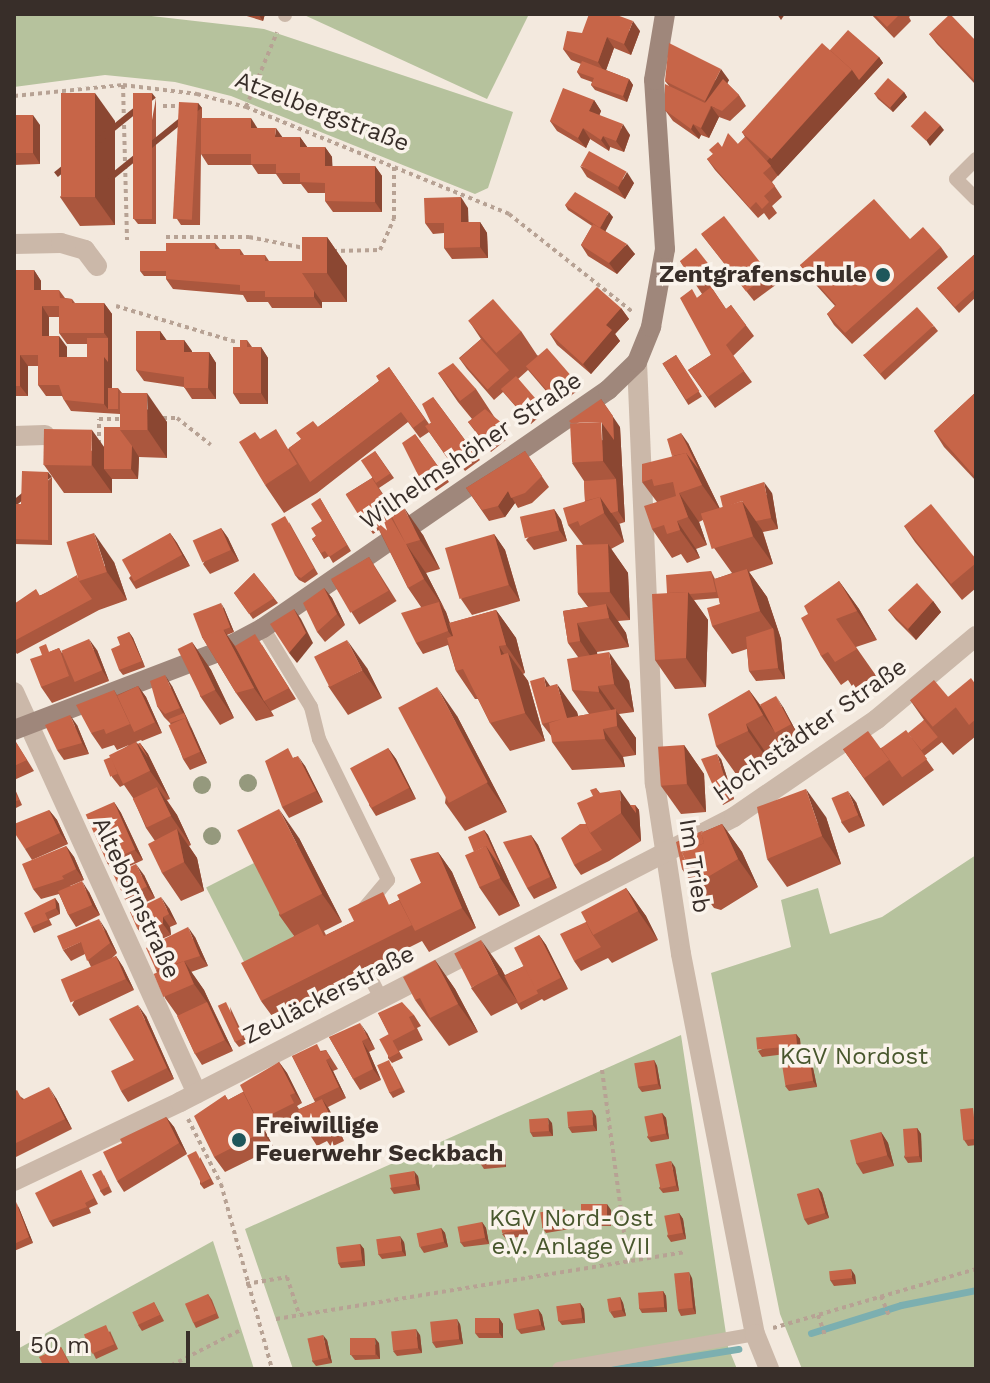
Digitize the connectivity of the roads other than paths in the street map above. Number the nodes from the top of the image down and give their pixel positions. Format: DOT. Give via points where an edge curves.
graph roads {
  1 [pos="665,14"];
  2 [pos="976,159"];
  3 [pos="976,199"];
  4 [pos="14,244"];
  5 [pos="97,266"];
  6 [pos="637,362"];
  7 [pos="45,435"];
  8 [pos="14,436"];
  9 [pos="263,628"];
  10 [pos="976,636"];
  11 [pos="14,692"];
  12 [pos="21,728"];
  13 [pos="665,852"];
  14 [pos="355,921"];
  15 [pos="366,969"];
  16 [pos="381,998"];
  17 [pos="188,1097"];
  18 [pos="14,1181"];
  19 [pos="755,1334"];
  20 [pos="559,1369"];
  21 [pos="769,1369"];
  1 -- 6 [label="main road, Wilhelmshöher Straße" via="654,80 665,249 651,327"];
  2 -- 3 [label="lane" via="956,179"];
  4 -- 5 [label="street" via="61,243 85,250"];
  6 -- 9 [label="main road, Wilhelmshöher Straße" via="608,390"];
  6 -- 13 [label="street, Im Trieb" via="655,784"];
  7 -- 8 [label="street"];
  9 -- 12 [label="main road, Wilhelmshöher Straße" via="216,653"];
  9 -- 14 [label="lane" via="311,707 319,739 388,880"];
  10 -- 13 [label="street, Hochstädter Straße" via="877,719 766,797"];
  11 -- 12 [label="street"];
  12 -- 17 [label="street, Altebornstraße"];
  13 -- 16 [label="street, Zeuläckerstraße"];
  13 -- 19 [label="street, Im Trieb"];
  15 -- 16 [label="lane"];
  16 -- 17 [label="street, Zeuläckerstraße"];
  17 -- 18 [label="street, Zeuläckerstraße"];
  19 -- 20 [label="lane"];
  19 -- 21 [label="street, Im Trieb"];
}
